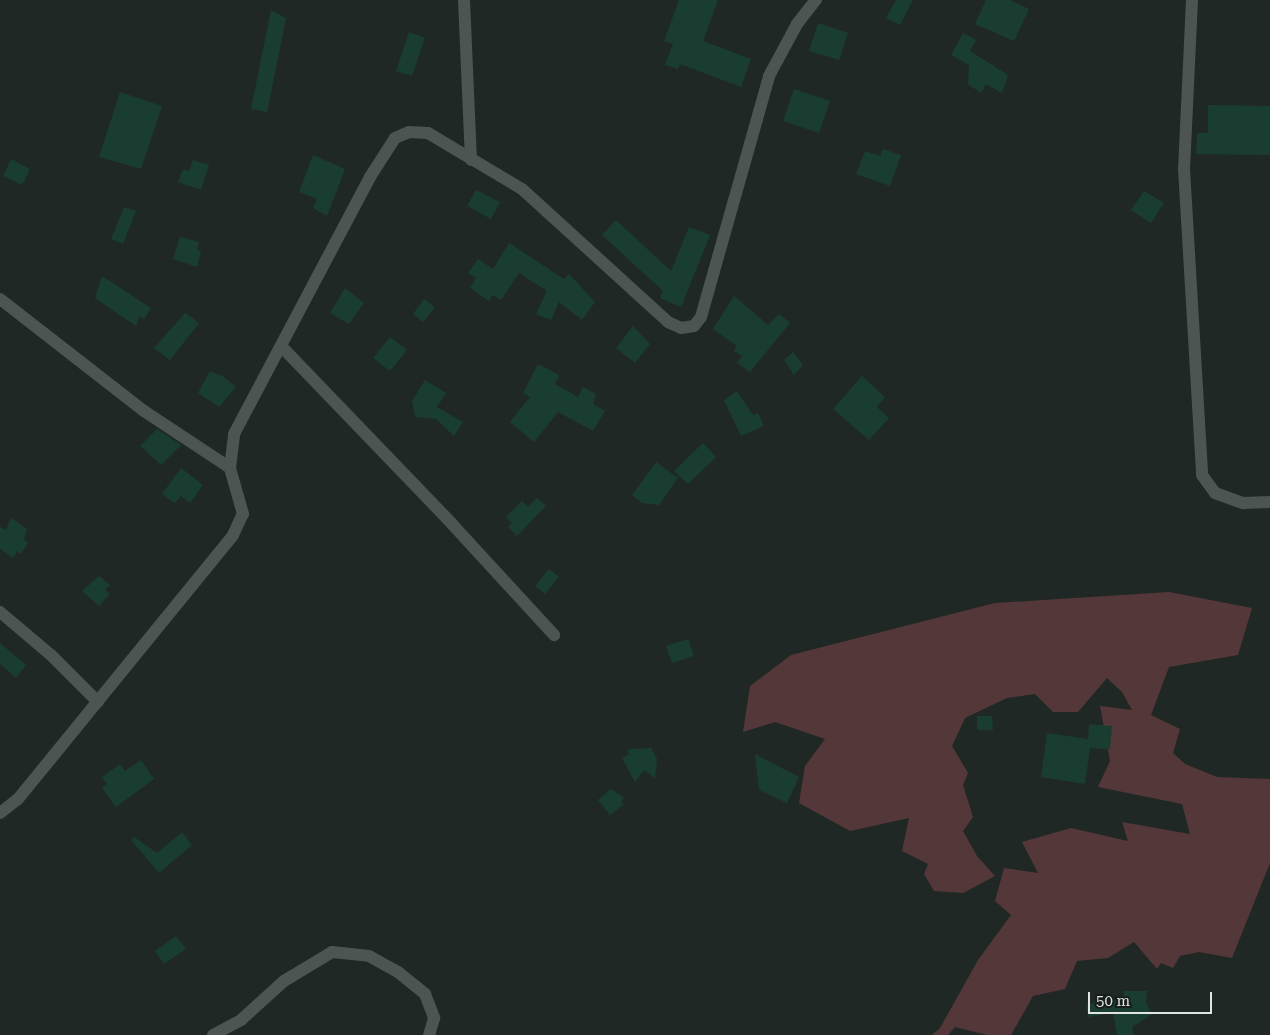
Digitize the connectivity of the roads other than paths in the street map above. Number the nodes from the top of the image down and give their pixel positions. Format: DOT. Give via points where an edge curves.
graph roads {
  1 [pos="464,0"];
  2 [pos="816,0"];
  3 [pos="1192,0"];
  4 [pos="471,160"];
  5 [pos="0,299"];
  6 [pos="281,346"];
  7 [pos="230,468"];
  8 [pos="1270,502"];
  9 [pos="0,612"];
  10 [pos="554,635"];
  11 [pos="98,702"];
  12 [pos="0,813"];
  13 [pos="213,1035"];
  14 [pos="429,1035"];
  1 -- 4 [label="street"];
  2 -- 4 [label="street" via="797,24 769,76 701,317 694,326 681,328 668,322 522,190"];
  3 -- 8 [label="street" via="1184,169 1202,475 1216,493 1243,503"];
  4 -- 6 [label="street" via="428,132 409,132 395,138 370,177"];
  5 -- 7 [label="street" via="144,412"];
  6 -- 7 [label="street" via="234,434"];
  6 -- 10 [label="street"];
  7 -- 11 [label="street" via="244,514 232,535"];
  9 -- 11 [label="street" via="52,656"];
  11 -- 12 [label="street" via="18,799"];
  13 -- 14 [label="street" via="241,1020 284,981 332,952 369,956 398,972 425,994 434,1018"];
}
